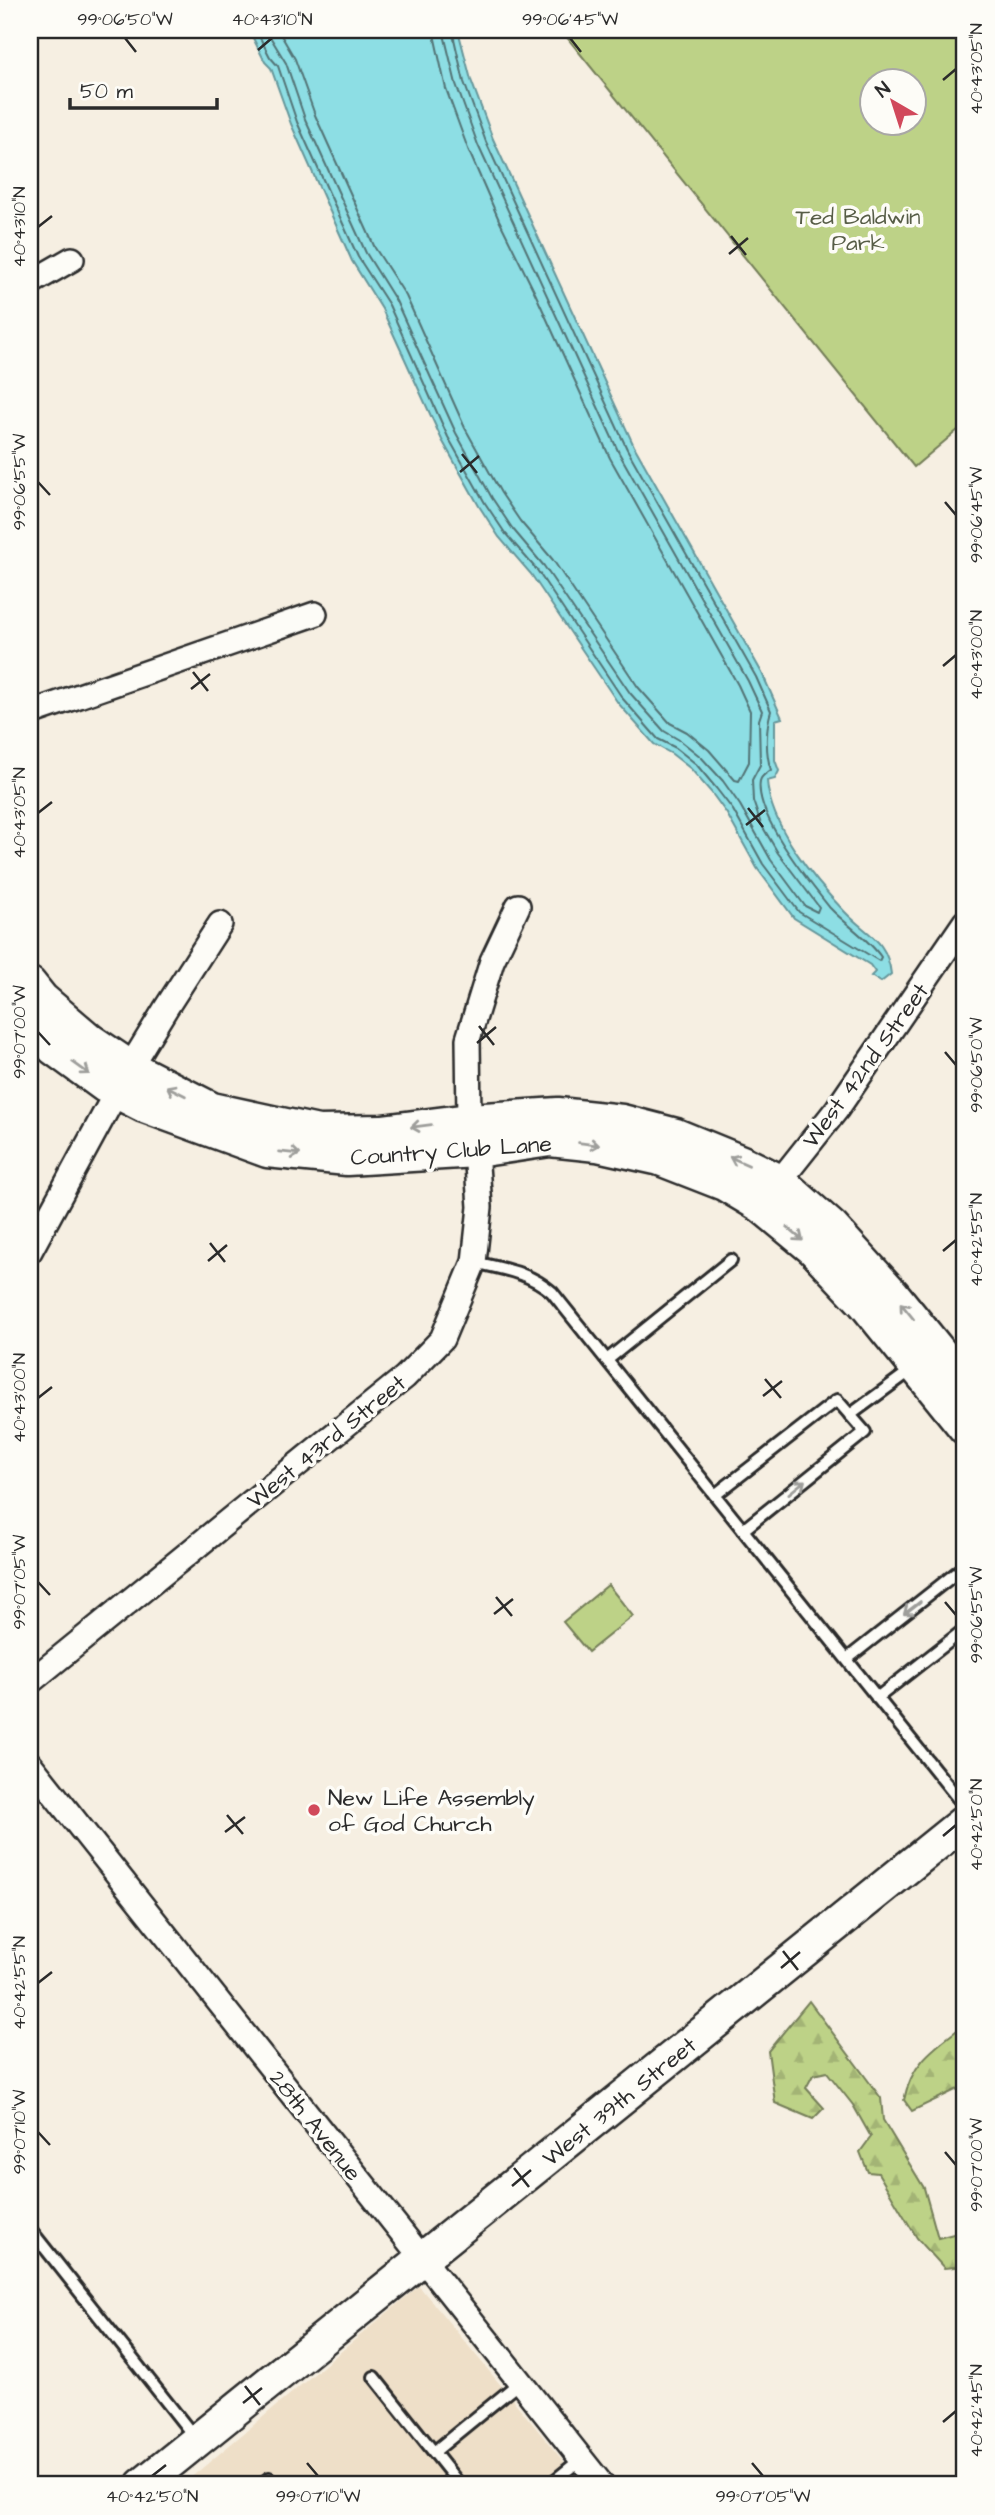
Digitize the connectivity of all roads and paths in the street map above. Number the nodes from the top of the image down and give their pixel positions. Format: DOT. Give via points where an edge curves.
graph roads {
  1 [pos="72,259"];
  2 [pos="30,284"];
  3 [pos="316,614"];
  4 [pos="30,713"];
  5 [pos="518,906"];
  6 [pos="965,922"];
  7 [pos="220,924"];
  8 [pos="30,984"];
  9 [pos="30,1024"];
  10 [pos="124,1080"];
  11 [pos="470,1120"];
  12 [pos="476,1151"];
  13 [pos="770,1194"];
  14 [pos="30,1251"];
  15 [pos="731,1260"];
  16 [pos="474,1262"];
  17 [pos="926,1357"];
  18 [pos="607,1360"];
  19 [pos="965,1383"];
  20 [pos="850,1415"];
  21 [pos="965,1428"];
  22 [pos="715,1495"];
  23 [pos="743,1530"];
  24 [pos="965,1566"];
  25 [pos="965,1629"];
  26 [pos="847,1659"];
  27 [pos="30,1682"];
  28 [pos="877,1698"];
  29 [pos="30,1764"];
  30 [pos="965,1807"];
  31 [pos="965,1821"];
  32 [pos="30,2229"];
  33 [pos="423,2260"];
  34 [pos="374,2377"];
  35 [pos="520,2382"];
  36 [pos="197,2441"];
  37 [pos="434,2452"];
  38 [pos="582,2459"];
  39 [pos="269,2477"];
  40 [pos="142,2485"];
  41 [pos="260,2485"];
  42 [pos="460,2485"];
  43 [pos="549,2485"];
  44 [pos="602,2485"];
  1 -- 2 [label="street"];
  3 -- 4 [label="street"];
  5 -- 11 [label="street, West 43rd Street" via="488,971 468,1039"];
  6 -- 13 [label="street, West 42nd Street" via="837,1109"];
  7 -- 10 [label="street"];
  8 -- 10 [label="street, Country Club Lane" via="90,1040"];
  9 -- 10 [label="street, Country Club Lane, one-way" via="53,1048"];
  11 -- 10 [label="street, Country Club Lane, one-way" via="382,1131 318,1132 212,1109"];
  10 -- 12 [label="street, Country Club Lane, one-way" via="144,1106 267,1151 347,1159"];
  10 -- 14 [label="street"];
  11 -- 12 [label="street, West 43rd Street"];
  13 -- 11 [label="street, Country Club Lane, one-way" via="742,1162 677,1135 622,1121 558,1114"];
  12 -- 13 [label="street, Country Club Lane, one-way" via="550,1140 597,1145 660,1159 724,1184"];
  12 -- 16 [label="street, West 43rd Street" via="480,1207"];
  13 -- 17 [label="street, Country Club Lane" via="864,1303"];
  15 -- 18 [label="lane"];
  16 -- 18 [label="lane" via="538,1280"];
  16 -- 27 [label="street, West 43rd Street" via="442,1339 405,1377"];
  17 -- 19 [label="street, Country Club Lane"];
  17 -- 20 [label="lane"];
  17 -- 21 [label="street, Country Club Lane"];
  18 -- 22 [label="lane"];
  20 -- 22 [label="lane" via="837,1400"];
  23 -- 20 [label="lane, one-way" via="865,1432"];
  22 -- 23 [label="lane"];
  23 -- 26 [label="lane"];
  24 -- 26 [label="lane, one-way"];
  25 -- 28 [label="lane"];
  26 -- 28 [label="lane"];
  28 -- 30 [label="lane"];
  29 -- 33 [label="street, 28th Avenue"];
  31 -- 33 [label="street, West 39th Street"];
  32 -- 36 [label="lane"];
  33 -- 35 [label="street, 28th Avenue"];
  33 -- 36 [label="street, West 39th Street"];
  34 -- 37 [label="lane"];
  35 -- 37 [label="lane"];
  35 -- 38 [label="street, 28th Avenue"];
  36 -- 40 [label="street, West 39th Street"];
  37 -- 42 [label="lane"];
  38 -- 43 [label="lane"];
  38 -- 44 [label="street, 28th Avenue"];
  39 -- 41 [label="lane"];
}
